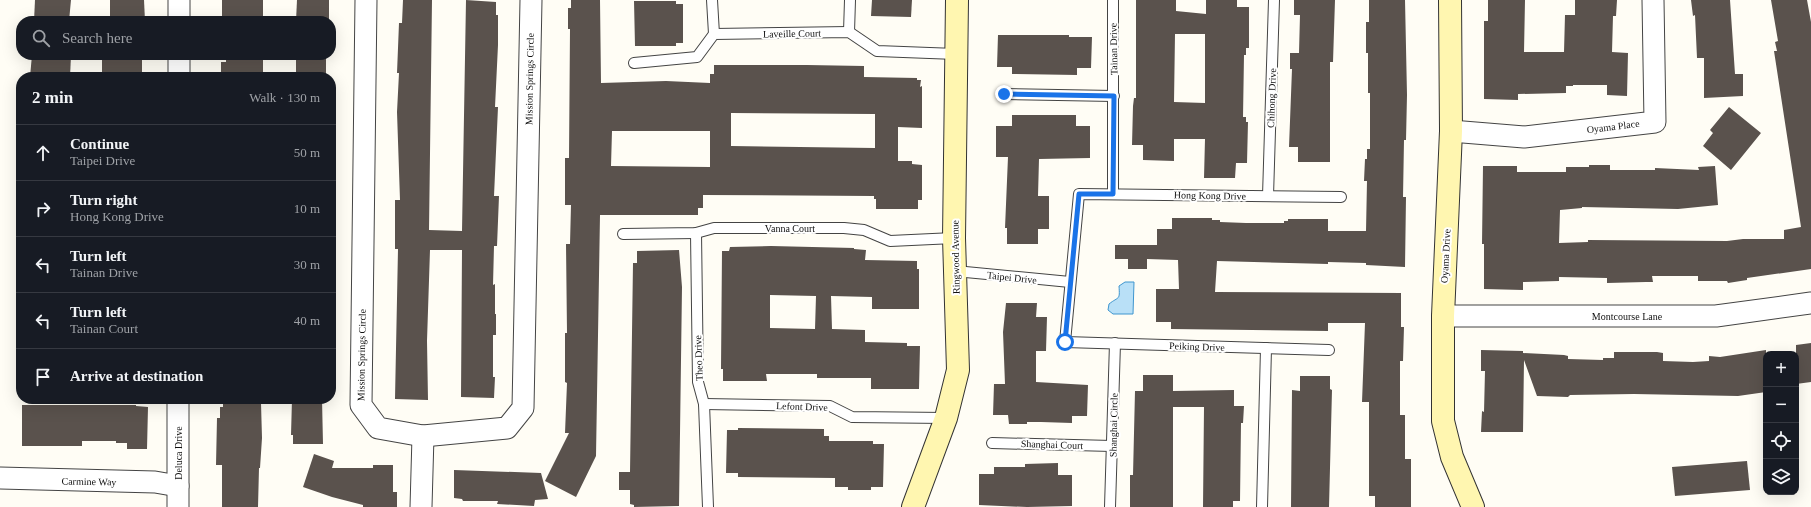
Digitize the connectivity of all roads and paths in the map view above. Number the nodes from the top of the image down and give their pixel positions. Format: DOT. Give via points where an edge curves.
graph roads {
  1 [pos="179,0"];
  2 [pos="366,0"];
  3 [pos="530,0"];
  4 [pos="712,0"];
  5 [pos="850,0"];
  6 [pos="957,0"];
  7 [pos="1112,0"];
  8 [pos="1274,0"];
  9 [pos="1450,0"];
  10 [pos="1653,0"];
  11 [pos="179,16"];
  12 [pos="849,32"];
  13 [pos="714,34"];
  14 [pos="956,54"];
  15 [pos="179,60"];
  16 [pos="634,63"];
  17 [pos="179,72"];
  18 [pos="1004,94"];
  19 [pos="1114,96"];
  20 [pos="1451,131"];
  21 [pos="1113,194"];
  22 [pos="1268,196"];
  23 [pos="1341,197"];
  24 [pos="696,233"];
  25 [pos="623,234"];
  26 [pos="954,238"];
  27 [pos="955,271"];
  28 [pos="1070,282"];
  29 [pos="1811,303"];
  30 [pos="1443,316"];
  31 [pos="1115,344"];
  32 [pos="1266,348"];
  33 [pos="1329,350"];
  34 [pos="178,404"];
  35 [pos="704,404"];
  36 [pos="946,418"];
  37 [pos="423,436"];
  38 [pos="992,443"];
  39 [pos="1112,446"];
  40 [pos="0,478"];
  41 [pos="178,486"];
  42 [pos="178,507"];
  43 [pos="421,507"];
  44 [pos="708,507"];
  45 [pos="912,507"];
  46 [pos="1110,507"];
  47 [pos="1262,507"];
  48 [pos="1473,507"];
  1 -- 11 [label="street"];
  2 -- 37 [label="street, Mission Springs Circle" via="360,405 378,428"];
  3 -- 37 [label="street, Mission Springs Circle" via="523,408 507,428"];
  4 -- 13 [label="lane"];
  5 -- 12 [label="lane"];
  6 -- 14 [label="street, Ringwood Avenue"];
  7 -- 19 [label="lane, Tainan Drive"];
  8 -- 22 [label="lane, Chihong Drive"];
  9 -- 20 [label="street, Oyama Drive"];
  10 -- 20 [label="street, Oyama Place" via="1654,122 1524,137"];
  12 -- 13 [label="lane, Laveille Court"];
  12 -- 14 [label="lane" via="877,51"];
  13 -- 16 [label="lane" via="697,57"];
  14 -- 26 [label="street, Ringwood Avenue"];
  15 -- 17 [label="street"];
  18 -- 19 [label="lane"];
  19 -- 21 [label="lane, Tainan Drive"];
  20 -- 30 [label="street, Oyama Drive"];
  21 -- 22 [label="lane, Hong Kong Drive"];
  21 -- 28 [label="lane, Hong Kong Drive" via="1079,194"];
  22 -- 23 [label="lane, Hong Kong Drive"];
  24 -- 25 [label="lane, Vanna Court"];
  24 -- 26 [label="lane, Vanna Court" via="714,228 844,228 864,230 890,241"];
  24 -- 35 [label="lane, Theo Drive" via="698,382"];
  26 -- 27 [label="street, Ringwood Avenue"];
  27 -- 28 [label="lane, Taipei Drive"];
  27 -- 36 [label="street, Ringwood Avenue" via="958,370"];
  28 -- 31 [label="lane, Peiking Drive" via="1065,342"];
  29 -- 30 [label="street, Montcourse Lane" via="1716,316"];
  30 -- 48 [label="street, Oyama Drive" via="1443,421 1452,457"];
  31 -- 32 [label="lane, Peiking Drive"];
  31 -- 39 [label="lane, Shanghai Circle"];
  32 -- 33 [label="lane, Peiking Drive"];
  32 -- 47 [label="lane"];
  34 -- 41 [label="street, Deluca Drive"];
  35 -- 36 [label="lane, Lefont Drive" via="830,406 852,417"];
  35 -- 44 [label="lane, Theo Drive"];
  36 -- 45 [label="street, Ringwood Avenue"];
  37 -- 43 [label="street"];
  38 -- 39 [label="lane, Shanghai Court"];
  39 -- 46 [label="lane, Shanghai Circle"];
  40 -- 41 [label="street, Carmine Way" via="155,482"];
  41 -- 42 [label="street, Deluca Drive"];
}
